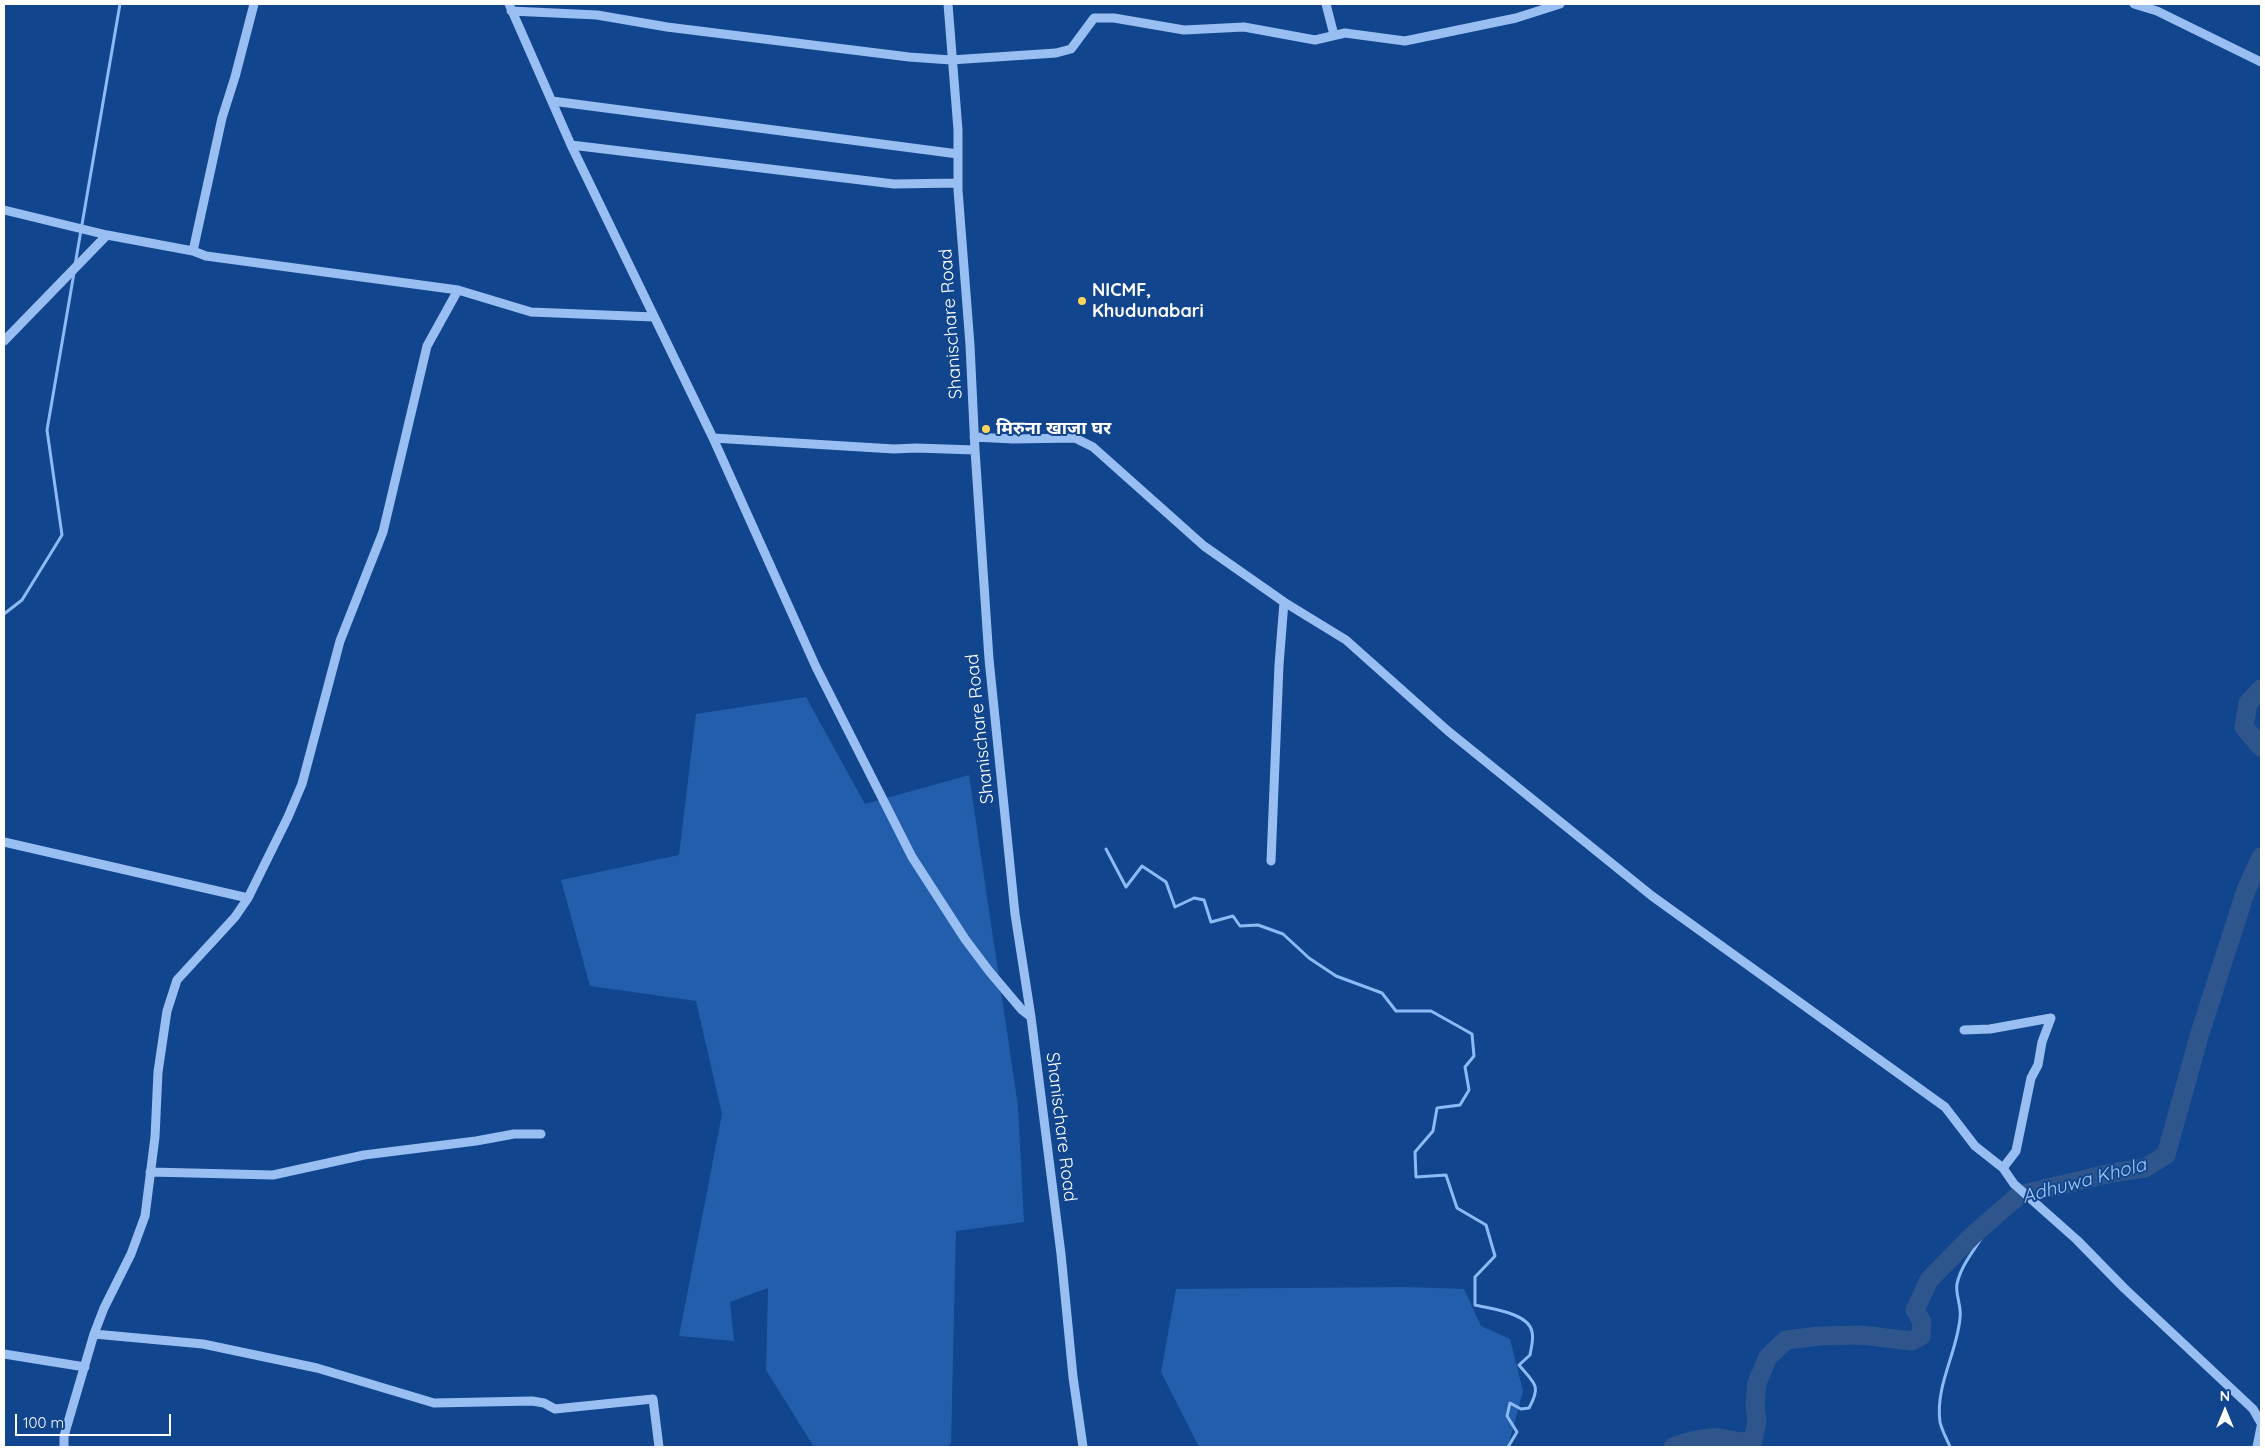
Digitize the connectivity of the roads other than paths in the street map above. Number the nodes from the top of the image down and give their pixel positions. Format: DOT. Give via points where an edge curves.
graph roads {
  1 [pos="254,4"];
  2 [pos="948,4"];
  3 [pos="1326,4"];
  4 [pos="1560,4"];
  5 [pos="2134,4"];
  6 [pos="510,8"];
  7 [pos="1334,35"];
  8 [pos="951,60"];
  9 [pos="2261,62"];
  10 [pos="552,101"];
  11 [pos="571,145"];
  12 [pos="958,154"];
  13 [pos="958,183"];
  14 [pos="4,210"];
  15 [pos="107,235"];
  16 [pos="193,251"];
  17 [pos="458,290"];
  18 [pos="654,317"];
  19 [pos="4,341"];
  20 [pos="974,437"];
  21 [pos="713,438"];
  22 [pos="974,450"];
  23 [pos="1284,602"];
  24 [pos="4,842"];
  25 [pos="1270,861"];
  26 [pos="248,898"];
  27 [pos="1031,1017"];
  28 [pos="1964,1030"];
  29 [pos="541,1134"];
  30 [pos="2003,1168"];
  31 [pos="150,1172"];
  32 [pos="94,1334"];
  33 [pos="4,1354"];
  34 [pos="85,1367"];
  35 [pos="2257,1408"];
  36 [pos="2261,1425"];
  37 [pos="64,1447"];
  38 [pos="659,1447"];
  39 [pos="1083,1447"];
  40 [pos="2257,1447"];
  1 -- 16 [label="street" via="222,118"];
  2 -- 8 [label="street, Shanischare Road"];
  3 -- 7 [label="street"];
  4 -- 7 [label="street" via="1516,18 1405,42 1345,33"];
  5 -- 9 [label="street" via="2157,11"];
  6 -- 8 [label="street" via="597,15 686,29"];
  6 -- 10 [label="street"];
  7 -- 8 [label="street" via="1315,40 1244,27 1184,30 1114,18 1094,18 1071,49 1056,53"];
  8 -- 12 [label="street, Shanischare Road"];
  10 -- 11 [label="street"];
  10 -- 12 [label="street"];
  11 -- 13 [label="street" via="894,184"];
  11 -- 18 [label="street"];
  12 -- 13 [label="street, Shanischare Road"];
  13 -- 20 [label="street, Shanischare Road"];
  14 -- 15 [label="street"];
  15 -- 16 [label="street"];
  15 -- 19 [label="street"];
  16 -- 17 [label="street" via="206,256"];
  17 -- 18 [label="street" via="531,312"];
  17 -- 26 [label="street" via="426,346 383,532 340,640 302,784"];
  18 -- 21 [label="street"];
  20 -- 22 [label="street, Shanischare Road"];
  20 -- 23 [label="street" via="1075,438 1093,447 1204,546"];
  21 -- 22 [label="street" via="894,449"];
  21 -- 27 [label="street" via="816,667 912,857 965,939"];
  22 -- 27 [label="street, Shanischare Road" via="989,659 1015,914"];
  23 -- 25 [label="street"];
  23 -- 30 [label="street" via="1346,640 1448,731 1652,896 1945,1107 1975,1146"];
  24 -- 26 [label="street"];
  26 -- 31 [label="street" via="235,917 177,980 167,1011 158,1072"];
  27 -- 39 [label="street, Shanischare Road"];
  28 -- 30 [label="street" via="1990,1029 2051,1018 2038,1065 2031,1078 2016,1151"];
  29 -- 31 [label="street" via="514,1134 364,1155 273,1175"];
  30 -- 35 [label="street" via="2014,1184"];
  31 -- 32 [label="street" via="145,1216"];
  32 -- 34 [label="street"];
  32 -- 38 [label="street" via="203,1344 317,1368 434,1403 532,1401 555,1409 653,1399"];
  33 -- 34 [label="street"];
  34 -- 37 [label="street" via="64,1436"];
  35 -- 36 [label="street"];
  36 -- 40 [label="street"];
}
